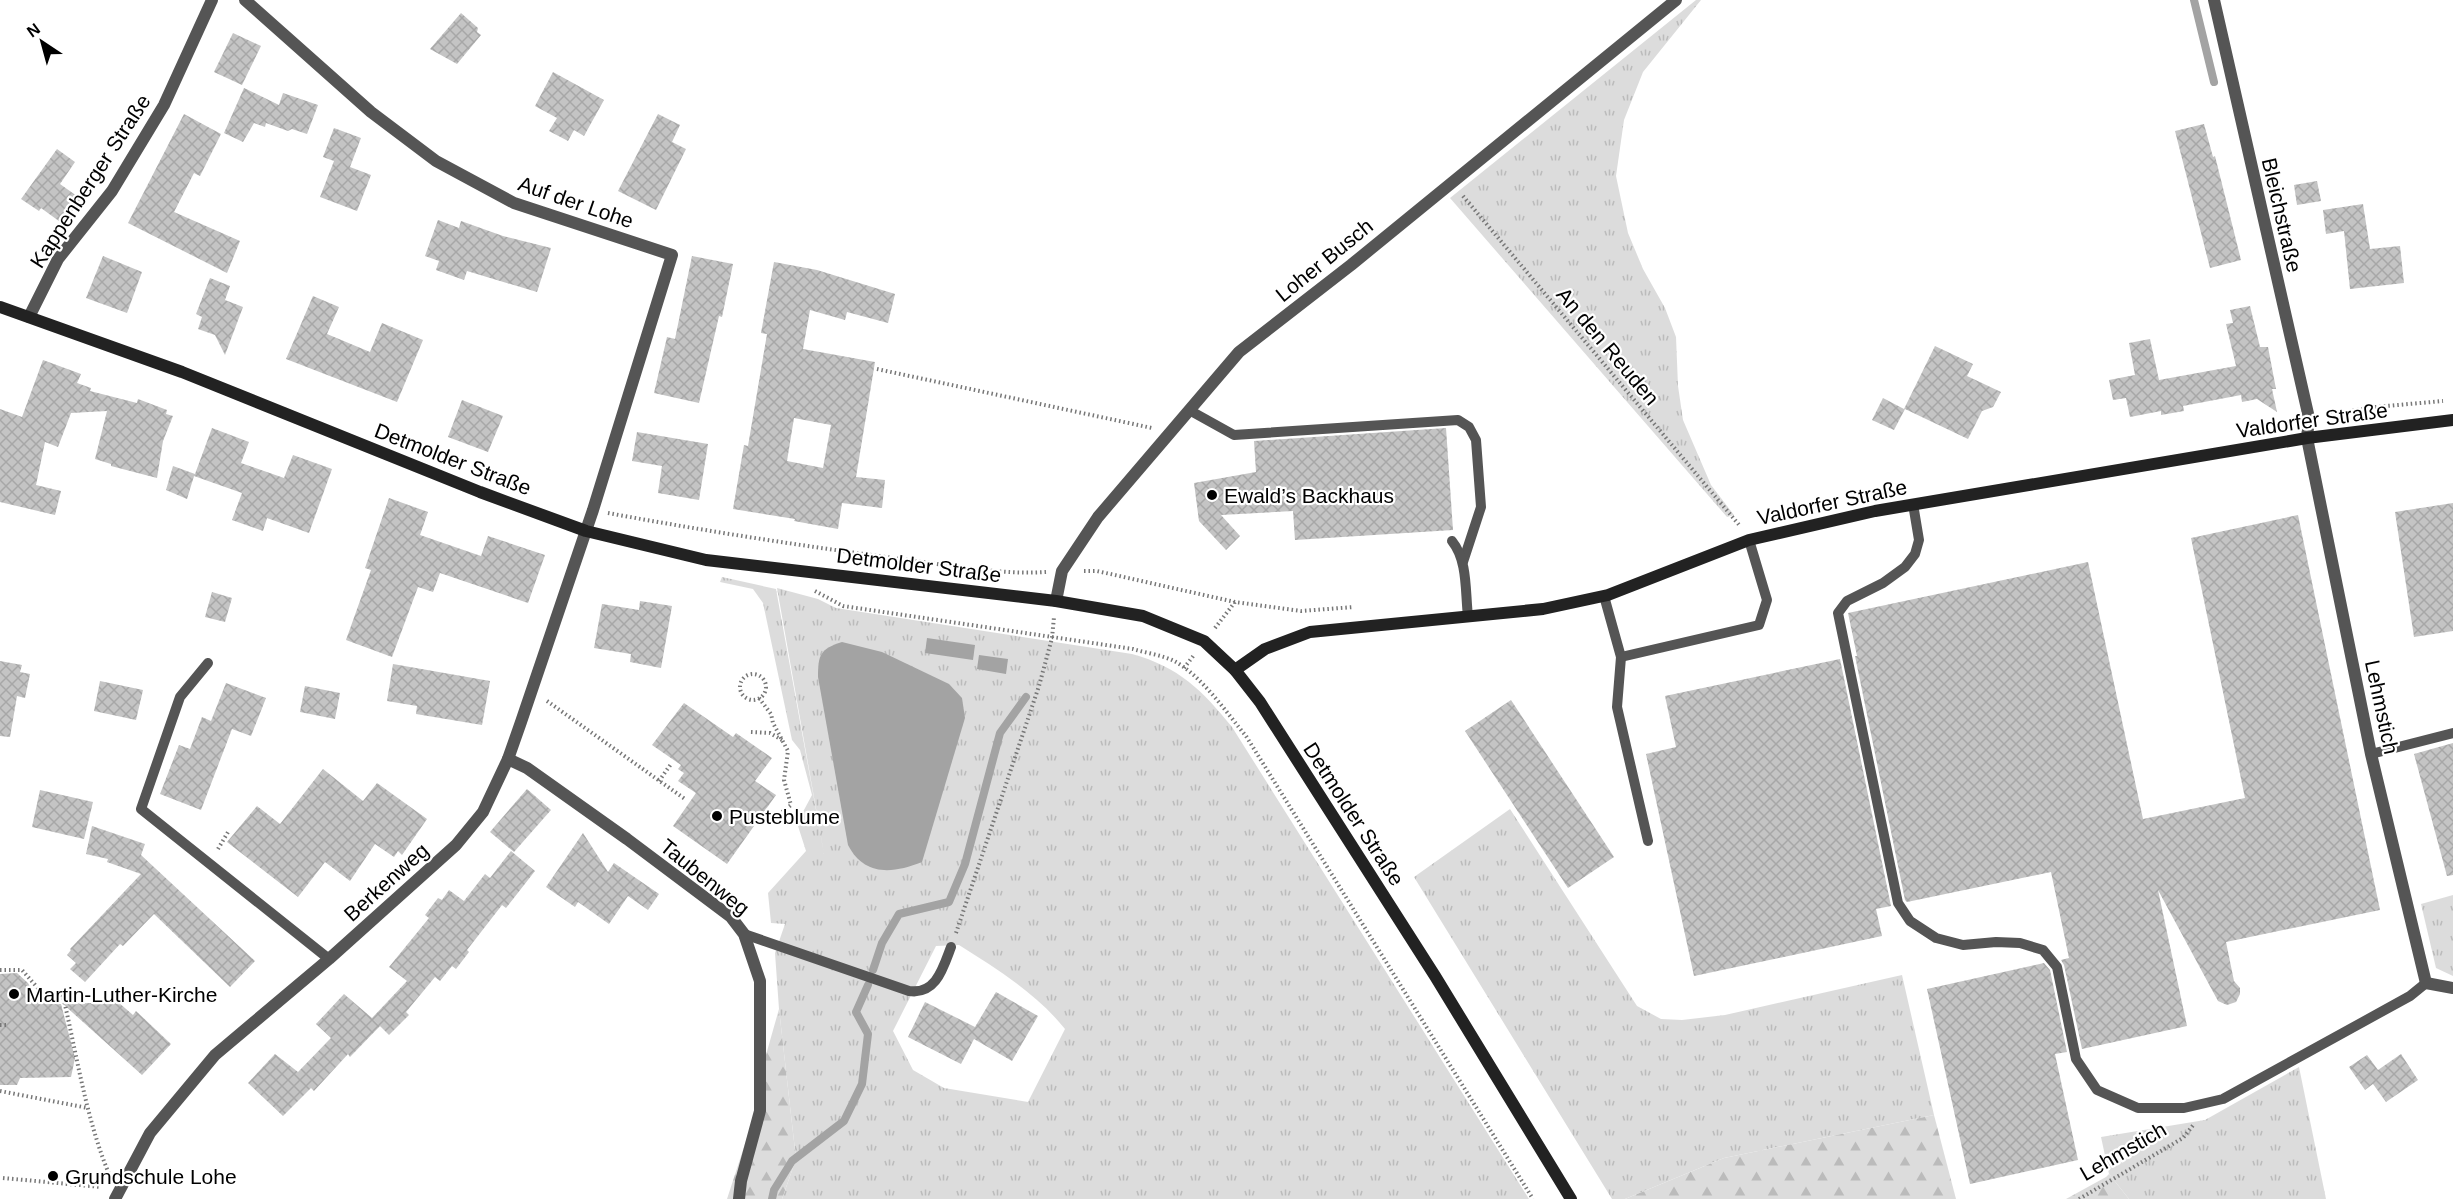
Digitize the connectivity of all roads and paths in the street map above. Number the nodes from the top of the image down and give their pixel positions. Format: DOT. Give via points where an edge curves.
graph roads {
  1 [pos="212,0"];
  2 [pos="245,0"];
  3 [pos="1676,0"];
  4 [pos="2214,0"];
  5 [pos="1451,182"];
  6 [pos="0,307"];
  7 [pos="29,317"];
  8 [pos="877,369"];
  9 [pos="1189,410"];
  10 [pos="2453,420"];
  11 [pos="1171,431"];
  12 [pos="2307,438"];
  13 [pos="1913,504"];
  14 [pos="593,510"];
  15 [pos="1742,529"];
  16 [pos="586,531"];
  17 [pos="1749,540"];
  18 [pos="1452,541"];
  19 [pos="1463,562"];
  20 [pos="1062,571"];
  21 [pos="811,589"];
  22 [pos="1604,596"];
  23 [pos="1056,601"];
  24 [pos="1235,602"];
  25 [pos="1467,616"];
  26 [pos="1052,638"];
  27 [pos="1204,642"];
  28 [pos="1621,657"];
  29 [pos="208,663"];
  30 [pos="1235,670"];
  31 [pos="532,690"];
  32 [pos="759,698"];
  33 [pos="751,732"];
  34 [pos="2453,733"];
  35 [pos="782,741"];
  36 [pos="2371,754"];
  37 [pos="508,759"];
  38 [pos="671,764"];
  39 [pos="659,781"];
  40 [pos="685,799"];
  41 [pos="776,817"];
  42 [pos="1648,841"];
  43 [pos="744,934"];
  44 [pos="951,948"];
  45 [pos="329,959"];
  46 [pos="0,970"];
  47 [pos="2426,983"];
  48 [pos="2453,988"];
  49 [pos="0,1025"];
  50 [pos="7,1025"];
  51 [pos="0,1091"];
  52 [pos="88,1108"];
  53 [pos="2197,1120"];
  54 [pos="3,1178"];
  55 [pos="115,1194"];
  56 [pos="739,1199"];
  57 [pos="1533,1199"];
  58 [pos="1571,1199"];
  59 [pos="2079,1199"];
  1 -- 7 [label="street, Kappenberger Straße" via="164,105 112,191 58,258"];
  2 -- 14 [label="street, Auf der Lohe" via="371,112 436,161 514,203 672,255"];
  3 -- 5 [label="street, Loher Busch"];
  4 -- 12 [label="street, Bleichstraße" via="2309,418"];
  5 -- 9 [label="street, Loher Busch" via="1239,352"];
  5 -- 15 [label="path, An den Reuden"];
  6 -- 7 [label="main road, Detmolder Straße"];
  7 -- 16 [label="main road, Detmolder Straße" via="182,372"];
  8 -- 11 [label="path"];
  9 -- 11 [label="street, Loher Busch"];
  9 -- 19 [label="lane" via="1234,435 1458,420 1469,427 1476,440 1481,507"];
  10 -- 12 [label="main road, Valdorfer Straße"];
  11 -- 20 [label="street, Loher Busch" via="1098,517"];
  12 -- 13 [label="main road, Valdorfer Straße"];
  12 -- 36 [label="street, Lehmstich"];
  13 -- 17 [label="main road, Valdorfer Straße"];
  13 -- 47 [label="lane" via="1919,540 1915,554 1905,567 1847,601 1838,613 1898,903 1910,921 1936,938 1963,945 2020,943 2043,950 2057,967 2076,1059 2097,1090 2138,1108 2184,1108 2223,1099 2410,996"];
  14 -- 16 [label="street, Auf der Lohe"];
  14 -- 20 [label="path" via="717,534 1020,574"];
  16 -- 23 [label="main road, Detmolder Straße" via="706,560"];
  16 -- 31 [label="street, Berkenweg"];
  17 -- 22 [label="main road, Valdorfer Straße"];
  17 -- 28 [label="lane" via="1767,600 1759,626"];
  18 -- 19 [label="lane"];
  19 -- 25 [label="lane"];
  20 -- 23 [label="street, Loher Busch"];
  21 -- 26 [label="path" via="843,606"];
  22 -- 25 [label="main road, Valdorfer Straße" via="1544,609"];
  22 -- 28 [label="lane"];
  23 -- 26 [label="path"];
  23 -- 27 [label="main road, Detmolder Straße" via="1143,616"];
  24 -- 27 [label="path"];
  25 -- 30 [label="main road, Valdorfer Straße" via="1311,632 1265,649"];
  26 -- 44 [label="path"];
  26 -- 57 [label="path" via="1133,649 1172,660 1213,696 1246,736"];
  27 -- 30 [label="main road, Detmolder Straße"];
  28 -- 42 [label="lane" via="1617,707"];
  29 -- 45 [label="lane" via="180,697 141,809"];
  30 -- 58 [label="main road, Detmolder Straße" via="1260,702 1435,976"];
  31 -- 37 [label="street, Berkenweg"];
  31 -- 39 [label="path"];
  32 -- 32 [label="path" via="750,699 741,693 740,683 746,675 756,674 764,680 766,690"];
  32 -- 35 [label="path" via="771,714"];
  33 -- 35 [label="path" via="770,733"];
  34 -- 36 [label="lane"];
  35 -- 41 [label="path" via="788,751 784,780 791,805"];
  36 -- 47 [label="street, Lehmstich"];
  37 -- 43 [label="street, Taubenweg" via="527,768 731,916"];
  37 -- 45 [label="street, Berkenweg" via="483,812 456,845"];
  38 -- 39 [label="path"];
  39 -- 40 [label="path"];
  43 -- 44 [label="lane" via="919,993 931,987 940,975"];
  43 -- 56 [label="street, Taubenweg" via="759,981 759,1111"];
  45 -- 55 [label="street, Berkenweg" via="215,1055 150,1132"];
  46 -- 52 [label="path" via="22,970 43,994 63,996"];
  47 -- 48 [label="street"];
  49 -- 50 [label="path"];
  51 -- 52 [label="path"];
  52 -- 55 [label="path"];
  53 -- 59 [label="path, Lehmstich" via="2183,1138"];
  54 -- 55 [label="path"];
}
